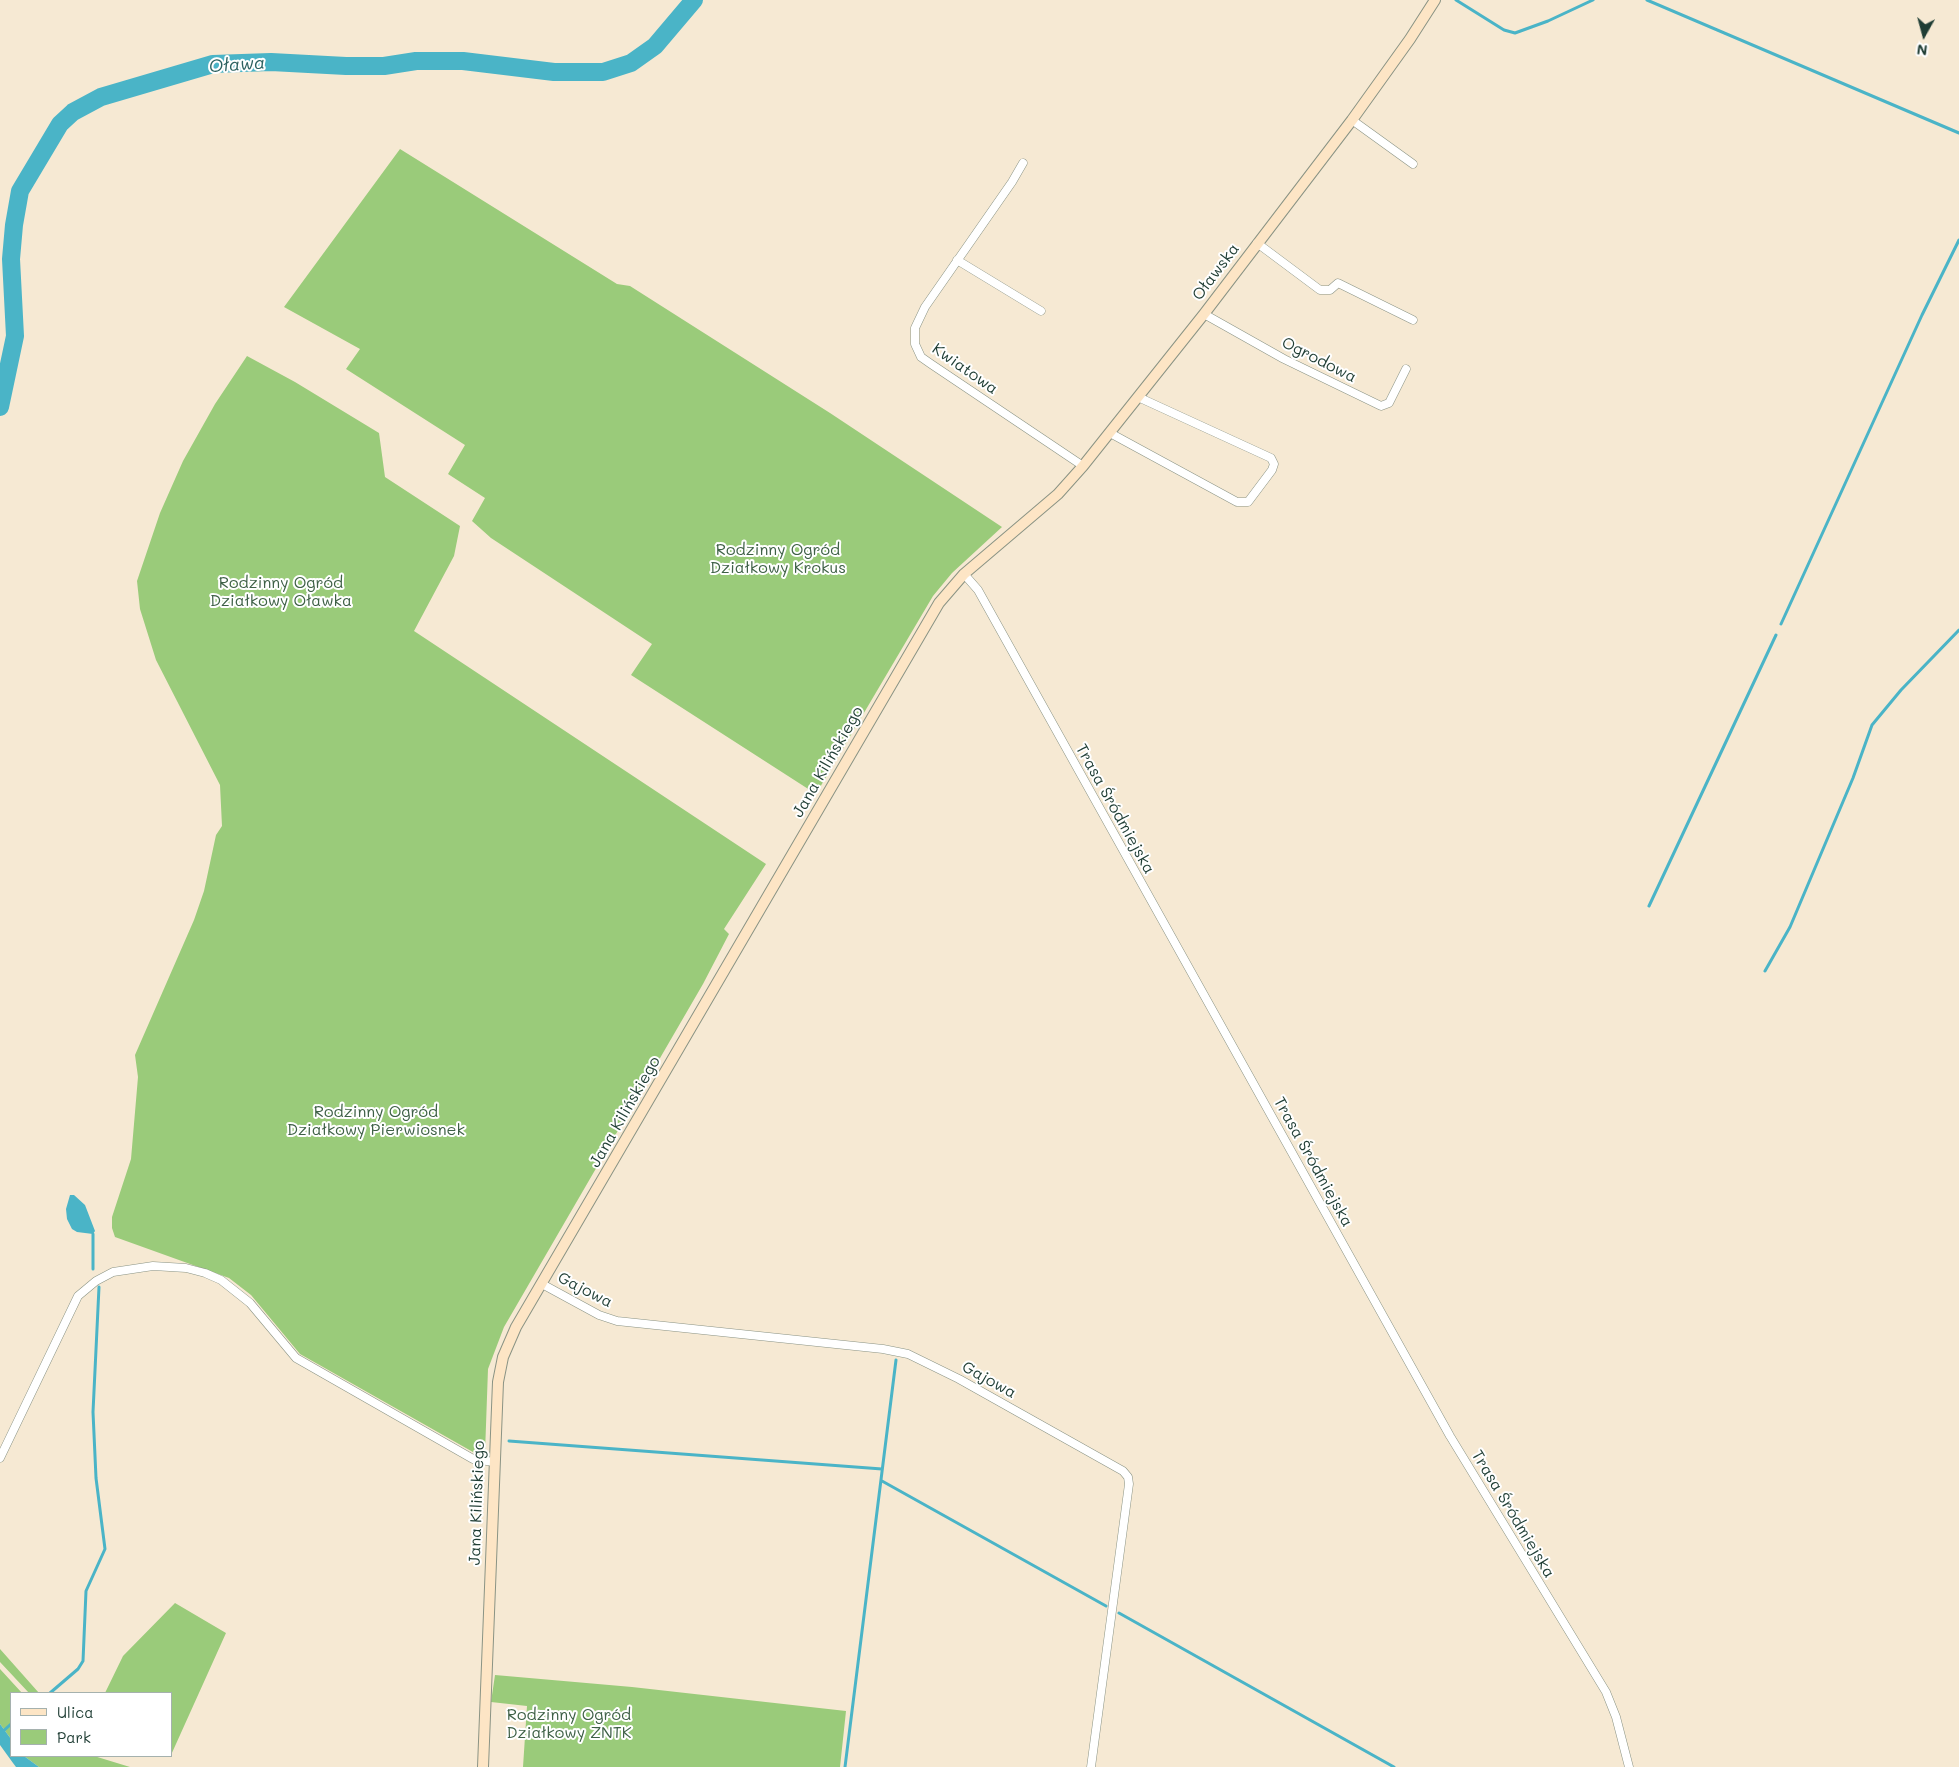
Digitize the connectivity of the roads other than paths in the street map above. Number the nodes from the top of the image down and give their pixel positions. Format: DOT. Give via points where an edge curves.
graph roads {
  1 [pos="1435,0"];
  2 [pos="1352,120"];
  3 [pos="1023,163"];
  4 [pos="1413,164"];
  5 [pos="1257,243"];
  6 [pos="957,260"];
  7 [pos="1041,311"];
  8 [pos="1204,314"];
  9 [pos="1414,320"];
  10 [pos="1406,369"];
  11 [pos="1138,397"];
  12 [pos="1110,433"];
  13 [pos="1083,466"];
  14 [pos="1000,542"];
  15 [pos="964,574"];
  16 [pos="542,1284"];
  17 [pos="0,1458"];
  18 [pos="494,1462"];
  19 [pos="483,1767"];
  20 [pos="1090,1767"];
  21 [pos="1629,1767"];
  1 -- 2 [label="street, Oławska"];
  2 -- 4 [label="street"];
  2 -- 5 [label="street, Oławska"];
  3 -- 6 [label="street, Kwiatowa"];
  5 -- 8 [label="street, Oławska"];
  5 -- 9 [label="street" via="1320,290 1330,290 1338,283"];
  6 -- 7 [label="street"];
  6 -- 13 [label="street, Kwiatowa" via="925,307 915,328 918,352"];
  8 -- 10 [label="street, Ogrodowa" via="1284,359 1381,406 1389,403"];
  8 -- 11 [label="street, Oławska"];
  11 -- 12 [label="street, Oławska"];
  11 -- 12 [label="street" via="1271,458 1272,470 1248,502 1236,502"];
  12 -- 13 [label="street, Oławska"];
  13 -- 14 [label="street, Oławska" via="1058,494"];
  14 -- 15 [label="street, Jana Kilińskiego"];
  15 -- 16 [label="street, Jana Kilińskiego" via="930,618"];
  15 -- 21 [label="street, Trasa Śródmiejska" via="978,590 1454,1443 1606,1692"];
  16 -- 18 [label="street, Jana Kilińskiego" via="516,1327 500,1366"];
  16 -- 20 [label="street, Gajowa" via="617,1322 908,1354 959,1379 1123,1472 1129,1484"];
  17 -- 18 [label="street" via="78,1296 113,1272 152,1266 186,1268 222,1280 250,1303 296,1358 473,1459"];
  18 -- 19 [label="street, Jana Kilińskiego"];
}
